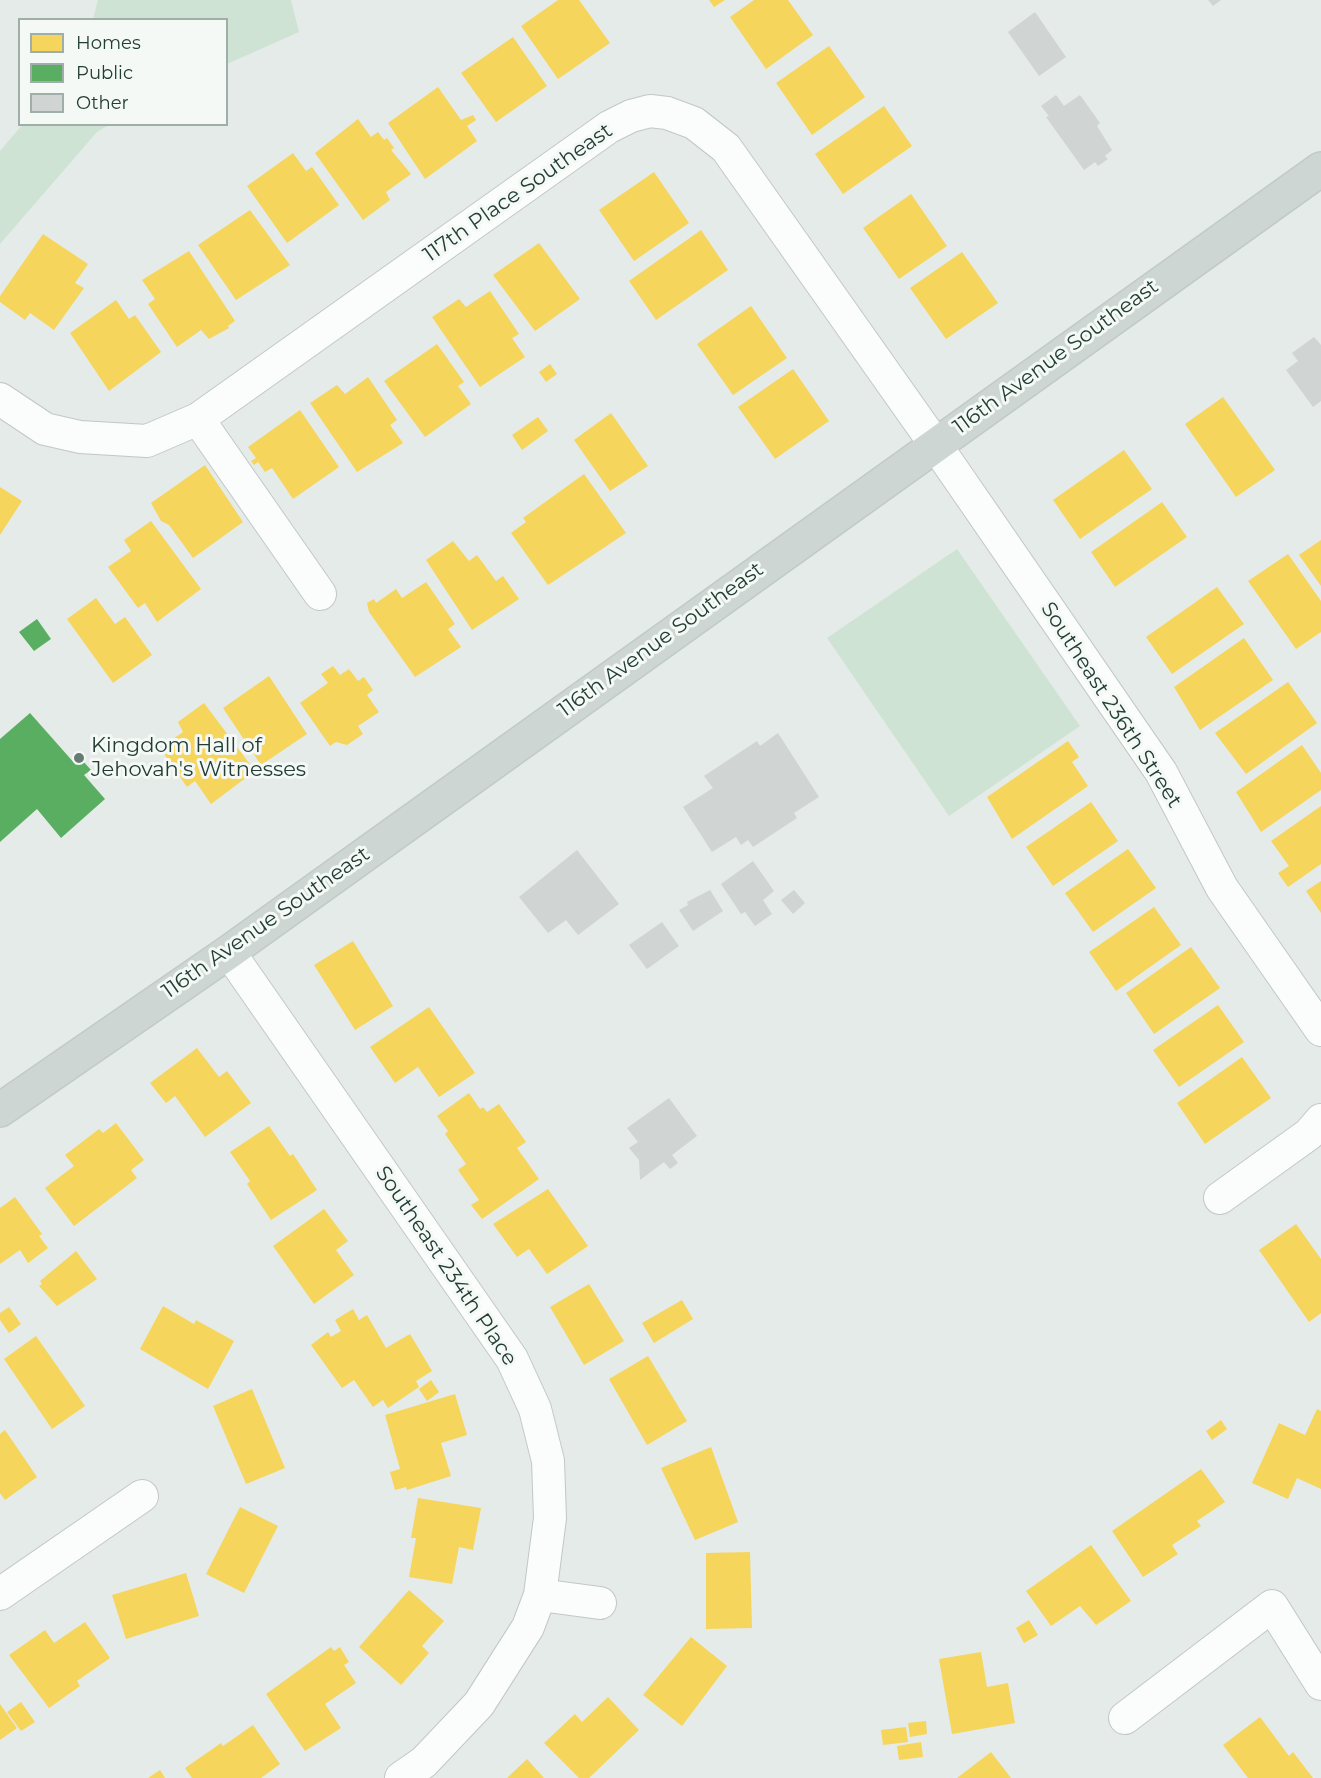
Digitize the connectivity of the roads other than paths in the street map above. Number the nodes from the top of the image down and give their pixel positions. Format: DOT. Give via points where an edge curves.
graph roads {
  1 [pos="1321,169"];
  2 [pos="0,399"];
  3 [pos="198,419"];
  4 [pos="935,444"];
  5 [pos="320,594"];
  6 [pos="229,952"];
  7 [pos="1321,1030"];
  8 [pos="0,1110"];
  9 [pos="1321,1120"];
  10 [pos="1220,1198"];
  11 [pos="142,1496"];
  12 [pos="0,1594"];
  13 [pos="540,1595"];
  14 [pos="600,1603"];
  15 [pos="1321,1684"];
  16 [pos="1125,1718"];
  17 [pos="401,1778"];
  1 -- 4 [label="main road, 116th Avenue Southeast"];
  2 -- 3 [label="street, 117th Place Southeast" via="45,429 80,437 147,441"];
  3 -- 4 [label="street, 117th Place Southeast" via="609,127 650,111 694,123 726,148"];
  3 -- 5 [label="street"];
  4 -- 6 [label="main road, 116th Avenue Southeast"];
  4 -- 7 [label="street, Southeast 236th Street" via="1161,772 1222,888"];
  6 -- 8 [label="main road, 116th Avenue Southeast"];
  6 -- 13 [label="street, Southeast 234th Place" via="512,1359 535,1409 548,1461 550,1518"];
  9 -- 10 [label="street" via="1309,1134"];
  11 -- 12 [label="street"];
  13 -- 14 [label="street"];
  13 -- 17 [label="street, Southeast 234th Place" via="528,1627 479,1704 424,1762"];
  15 -- 16 [label="street" via="1272,1606"];
}
